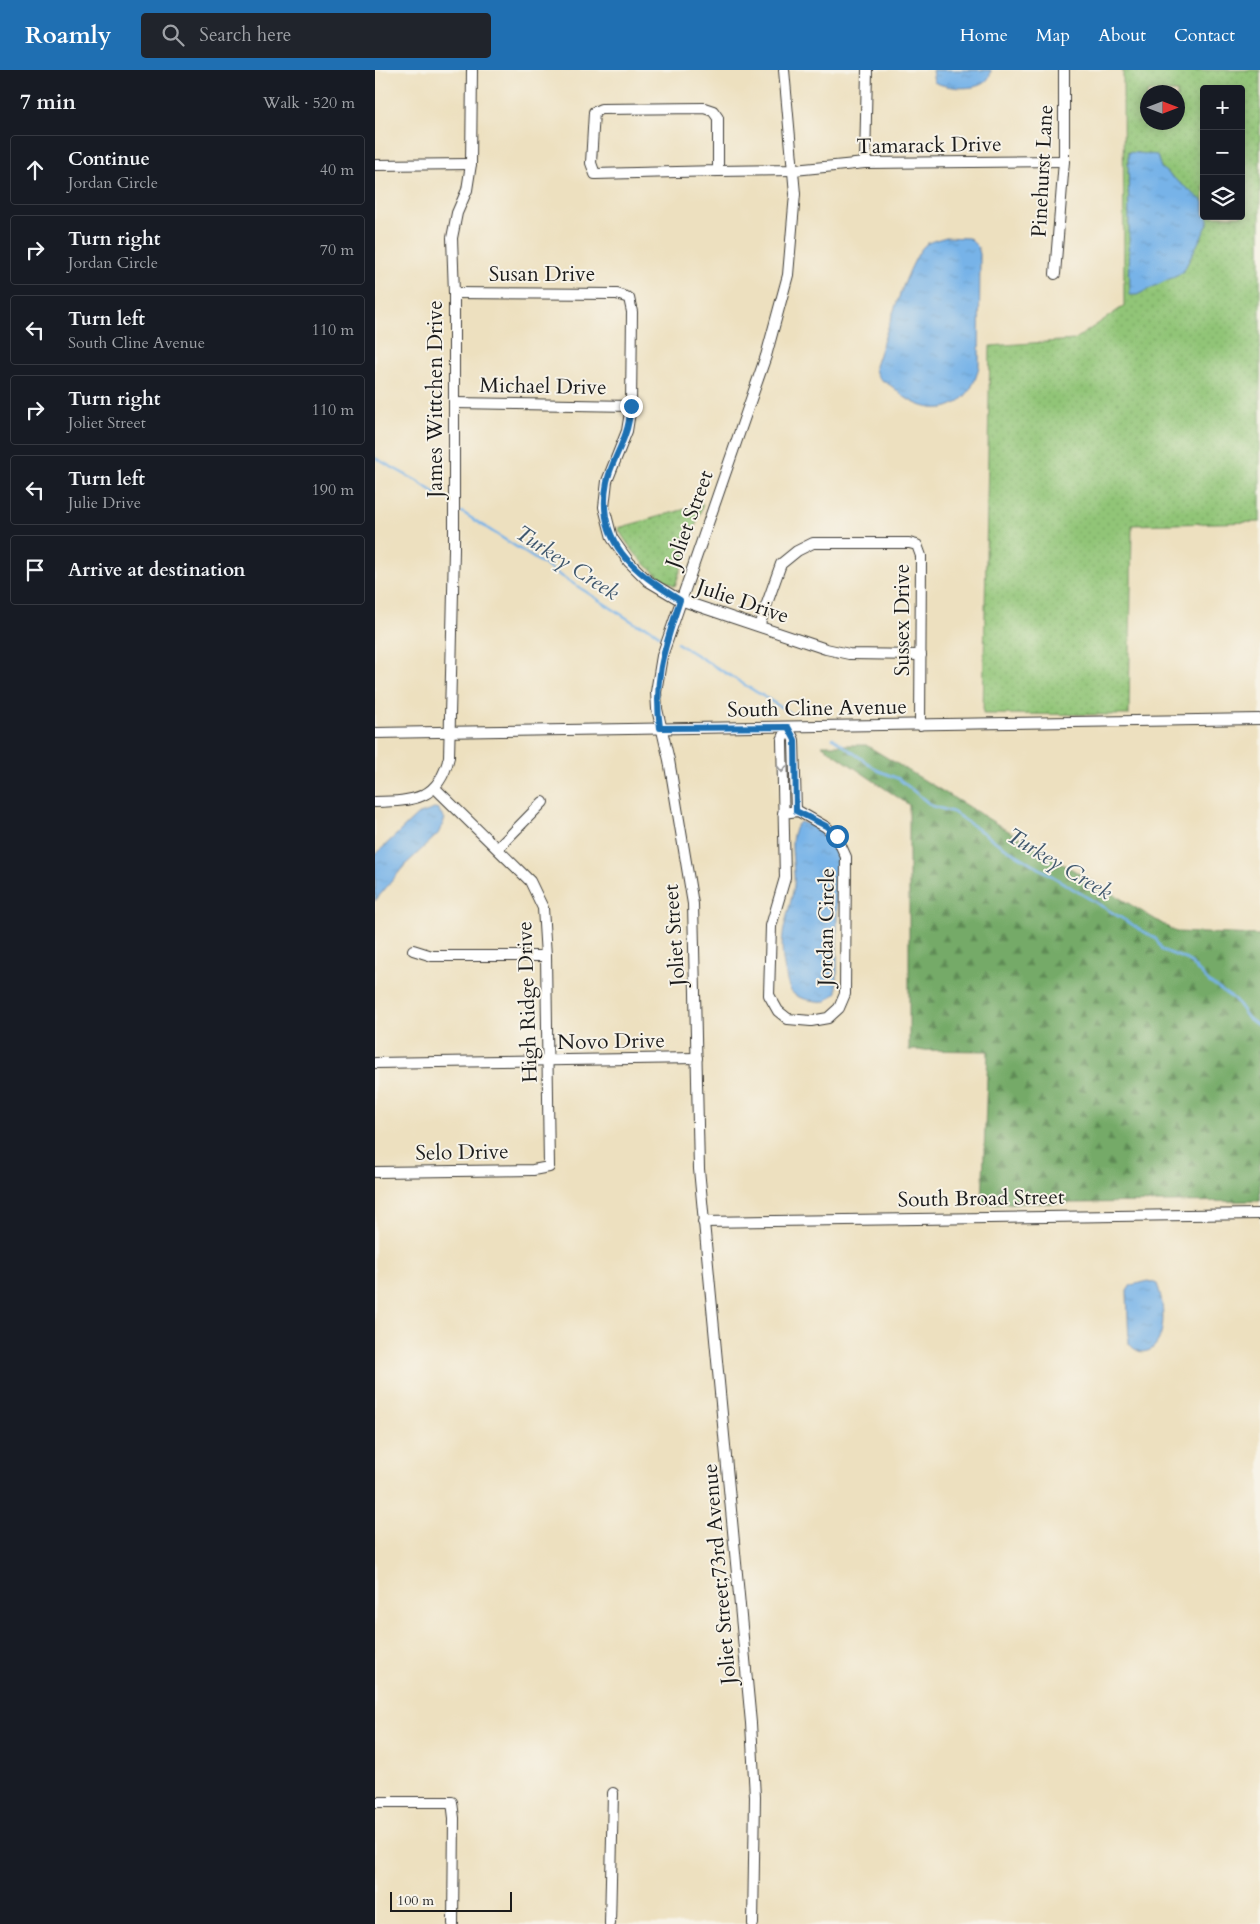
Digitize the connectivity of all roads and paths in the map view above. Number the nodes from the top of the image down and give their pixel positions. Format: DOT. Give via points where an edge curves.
graph roads {
  1 [pos="472,70"];
  2 [pos="784,70"];
  3 [pos="867,70"];
  4 [pos="1064,70"];
  5 [pos="1064,161"];
  6 [pos="471,164"];
  7 [pos="865,164"];
  8 [pos="375,165"];
  9 [pos="794,170"];
  10 [pos="718,171"];
  11 [pos="1055,274"];
  12 [pos="454,292"];
  13 [pos="629,298"];
  14 [pos="454,403"];
  15 [pos="631,406"];
  16 [pos="680,600"];
  17 [pos="759,626"];
  18 [pos="921,655"];
  19 [pos="1260,719"];
  20 [pos="921,725"];
  21 [pos="788,727"];
  22 [pos="660,728"];
  23 [pos="451,732"];
  24 [pos="375,733"];
  25 [pos="435,788"];
  26 [pos="375,802"];
  27 [pos="543,802"];
  28 [pos="796,811"];
  29 [pos="783,813"];
  30 [pos="498,848"];
  31 [pos="413,950"];
  32 [pos="546,956"];
  33 [pos="697,1058"];
  34 [pos="548,1061"];
  35 [pos="375,1063"];
  36 [pos="549,1167"];
  37 [pos="375,1172"];
  38 [pos="1260,1214"];
  39 [pos="703,1222"];
  40 [pos="613,1794"];
  41 [pos="375,1802"];
  42 [pos="453,1924"];
  43 [pos="610,1924"];
  44 [pos="753,1924"];
  1 -- 6 [label="street, James Wittchen Drive"];
  2 -- 9 [label="street, Joliet Street"];
  3 -- 7 [label="street"];
  4 -- 5 [label="street, Pinehurst Lane"];
  5 -- 7 [label="street, Tamarack Drive"];
  5 -- 11 [label="street, Pinehurst Lane"];
  6 -- 8 [label="street"];
  6 -- 12 [label="street, James Wittchen Drive" via="467,190 457,213 452,238"];
  7 -- 9 [label="street, Tamarack Drive"];
  9 -- 10 [label="street, Tamarack Drive"];
  9 -- 16 [label="street, Joliet Street" via="791,254 776,325"];
  10 -- 10 [label="street, Tamarack Drive" via="595,174 591,162 594,112 601,109 704,108 713,111 718,118"];
  12 -- 13 [label="street, Susan Drive" via="617,294"];
  12 -- 14 [label="street, James Wittchen Drive"];
  13 -- 15 [label="street, Julie Drive" via="632,312"];
  14 -- 15 [label="street, Michael Drive"];
  14 -- 23 [label="street, James Wittchen Drive"];
  15 -- 16 [label="street, Julie Drive" via="627,431 607,481 604,507 612,538 629,562 648,580"];
  16 -- 17 [label="street, Julie Drive"];
  16 -- 22 [label="street, Joliet Street" via="658,672 656,692"];
  17 -- 18 [label="street, Julie Drive" via="849,654"];
  17 -- 18 [label="street, Sussex Drive" via="781,564 797,551 813,543 909,543 917,545 921,556"];
  18 -- 20 [label="street, Sussex Drive"];
  19 -- 20 [label="street, South Cline Avenue"];
  20 -- 21 [label="street, South Cline Avenue"];
  21 -- 22 [label="street, South Cline Avenue"];
  21 -- 28 [label="street" via="795,740"];
  21 -- 29 [label="street, Jordan Circle, one-way" via="782,740"];
  22 -- 23 [label="street, South Cline Avenue"];
  22 -- 33 [label="street, Joliet Street" via="669,760 693,904"];
  23 -- 24 [label="street, South Cline Avenue"];
  23 -- 25 [label="street, James Wittchen Drive" via="445,775"];
  25 -- 26 [label="street" via="415,799"];
  25 -- 30 [label="street, High Ridge Drive"];
  27 -- 30 [label="street"];
  28 -- 29 [label="street"];
  28 -- 29 [label="street, Jordan Circle" via="826,826 837,836 846,857 845,994 839,1008 828,1018 811,1021 788,1019 778,1011 769,995 771,926 785,878"];
  30 -- 32 [label="street, High Ridge Drive" via="530,881 543,908"];
  31 -- 32 [label="street" via="432,956"];
  32 -- 34 [label="street, High Ridge Drive"];
  33 -- 34 [label="street, Novo Drive"];
  33 -- 39 [label="street, Joliet Street"];
  34 -- 35 [label="street, Novo Drive"];
  34 -- 36 [label="street, High Ridge Drive"];
  36 -- 37 [label="street, Selo Drive" via="533,1170"];
  38 -- 39 [label="street, South Broad Street"];
  39 -- 44 [label="street, Joliet Street;73rd Avenue" via="751,1723 755,1797"];
  40 -- 43 [label="street"];
  41 -- 42 [label="street" via="452,1802"];
}
